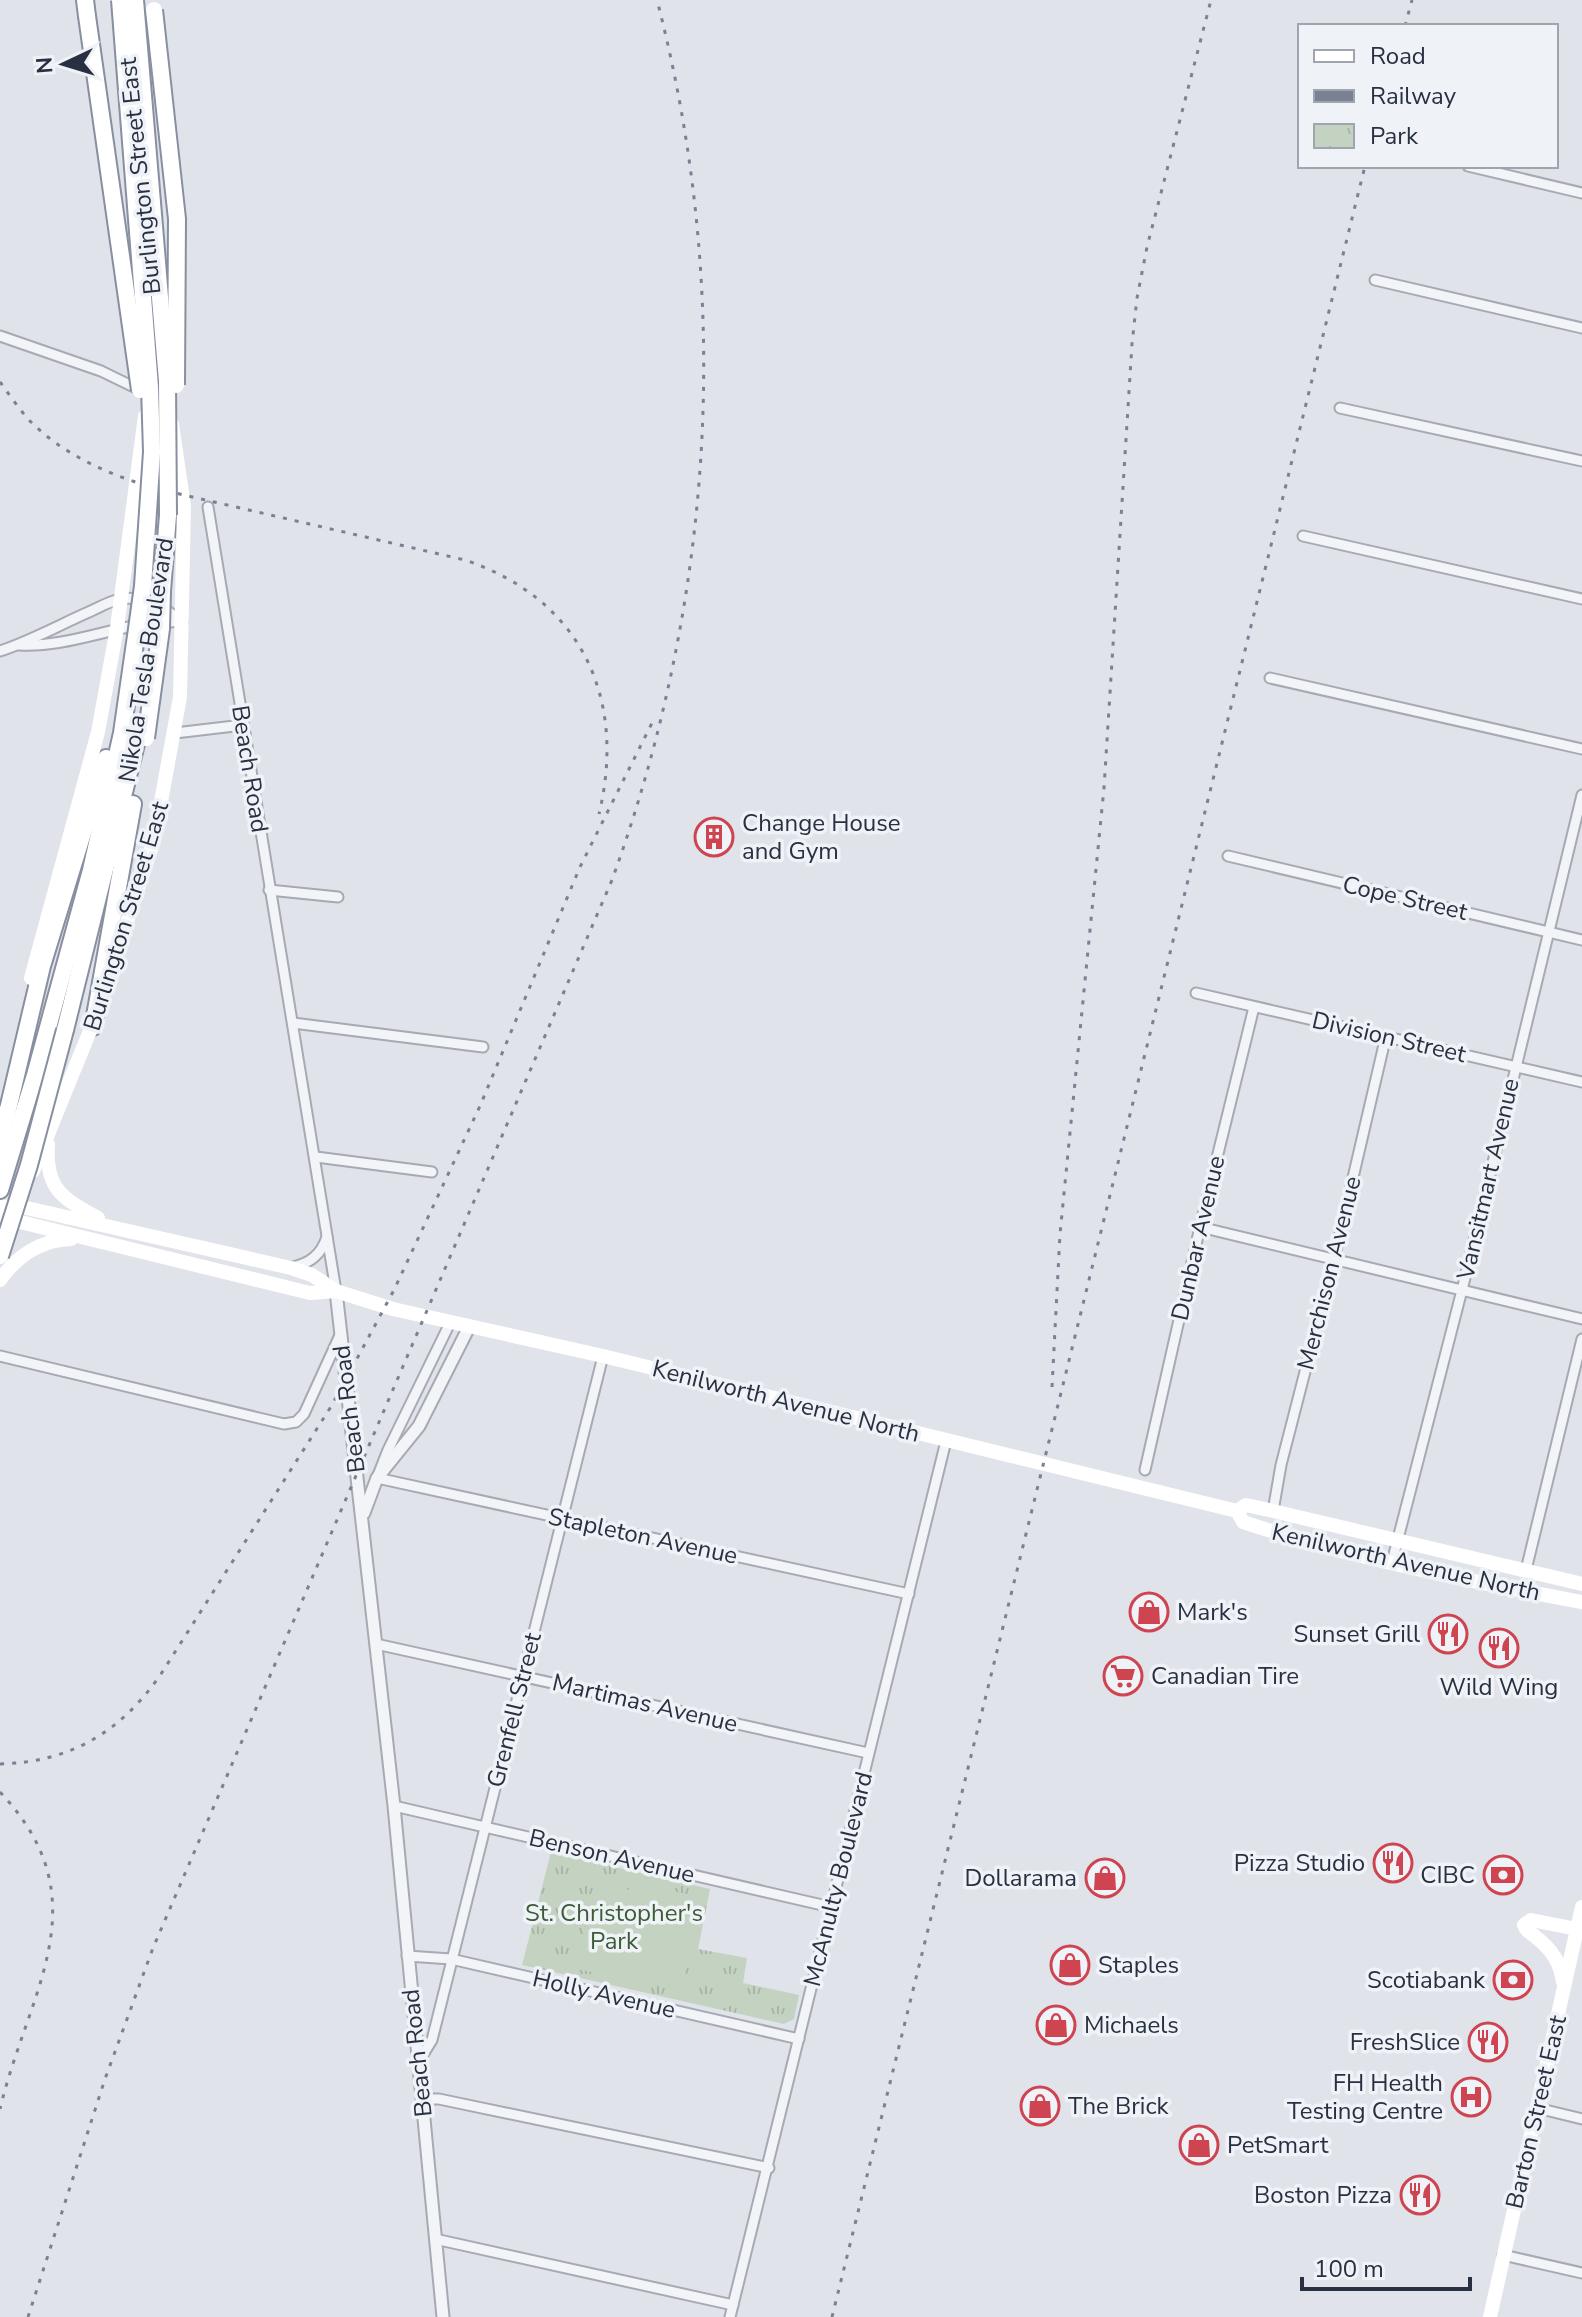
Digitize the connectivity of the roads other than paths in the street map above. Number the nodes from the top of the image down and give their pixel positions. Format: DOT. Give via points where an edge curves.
graph roads {
  1 [pos="121,0"];
  2 [pos="135,0"];
  3 [pos="153,5"];
  4 [pos="86,8"];
  5 [pos="1476,168"];
  6 [pos="1582,193"];
  7 [pos="1375,280"];
  8 [pos="155,328"];
  9 [pos="1582,328"];
  10 [pos="0,336"];
  11 [pos="148,394"];
  12 [pos="169,404"];
  13 [pos="1340,408"];
  14 [pos="1582,461"];
  15 [pos="208,507"];
  16 [pos="168,515"];
  17 [pos="146,535"];
  18 [pos="1303,536"];
  19 [pos="120,599"];
  20 [pos="1582,599"];
  21 [pos="182,622"];
  22 [pos="117,628"];
  23 [pos="19,645"];
  24 [pos="0,651"];
  25 [pos="1270,678"];
  26 [pos="243,725"];
  27 [pos="175,733"];
  28 [pos="130,735"];
  29 [pos="1582,749"];
  30 [pos="1581,800"];
  31 [pos="1228,856"];
  32 [pos="269,890"];
  33 [pos="338,897"];
  34 [pos="1547,932"];
  35 [pos="1582,940"];
  36 [pos="1196,993"];
  37 [pos="1254,1007"];
  38 [pos="293,1023"];
  39 [pos="93,1027"];
  40 [pos="1386,1036"];
  41 [pos="483,1047"];
  42 [pos="1514,1067"];
  43 [pos="1582,1082"];
  44 [pos="6,1118"];
  45 [pos="49,1133"];
  46 [pos="316,1157"];
  47 [pos="0,1159"];
  48 [pos="432,1172"];
  49 [pos="0,1190"];
  50 [pos="0,1207"];
  51 [pos="11,1215"];
  52 [pos="113,1226"];
  53 [pos="1200,1227"];
  54 [pos="328,1234"];
  55 [pos="91,1240"];
  56 [pos="0,1259"];
  57 [pos="1334,1259"];
  58 [pos="291,1268"];
  59 [pos="0,1280"];
  60 [pos="1462,1290"];
  61 [pos="336,1291"];
  62 [pos="1582,1319"];
  63 [pos="450,1323"];
  64 [pos="469,1327"];
  65 [pos="340,1335"];
  66 [pos="1582,1339"];
  67 [pos="0,1356"];
  68 [pos="603,1356"];
  69 [pos="946,1441"];
  70 [pos="1145,1470"];
  71 [pos="377,1478"];
  72 [pos="1237,1511"];
  73 [pos="1273,1511"];
  74 [pos="561,1517"];
  75 [pos="362,1518"];
  76 [pos="1398,1542"];
  77 [pos="1392,1562"];
  78 [pos="1526,1570"];
  79 [pos="1582,1584"];
  80 [pos="909,1594"];
  81 [pos="1582,1602"];
  82 [pos="376,1644"];
  83 [pos="522,1675"];
  84 [pos="868,1753"];
  85 [pos="394,1806"];
  86 [pos="485,1827"];
  87 [pos="831,1907"];
  88 [pos="1582,1907"];
  89 [pos="1578,1937"];
  90 [pos="407,1956"];
  91 [pos="451,1959"];
  92 [pos="1564,1988"];
  93 [pos="799,2039"];
  94 [pos="419,2061"];
  95 [pos="423,2099"];
  96 [pos="1537,2108"];
  97 [pos="1582,2119"];
  98 [pos="769,2168"];
  99 [pos="435,2239"];
  100 [pos="1503,2255"];
  101 [pos="1582,2273"];
  102 [pos="733,2305"];
  103 [pos="443,2317"];
  104 [pos="730,2317"];
  105 [pos="1490,2317"];
  1 -- 8 [label="main road, Burlington Street East"];
  1 -- 17 [label="highway, Nikola Tesla Boulevard, bridge" via="150,387"];
  2 -- 16 [label="highway, Nikola Tesla Boulevard, bridge" via="167,381"];
  3 -- 16 [label="highway, bridge" via="177,219"];
  4 -- 17 [label="highway, bridge" via="147,446"];
  5 -- 6 [label="street"];
  7 -- 9 [label="street"];
  8 -- 11 [label="main road, Burlington Street East"];
  8 -- 12 [label="main road, Burlington Street East"];
  10 -- 11 [label="street" via="101,371"];
  11 -- 12 [label="street"];
  11 -- 19 [label="main road, Burlington Street East"];
  12 -- 21 [label="main road, Burlington Street East" via="183,494"];
  13 -- 14 [label="street"];
  15 -- 26 [label="street, Beach Road"];
  16 -- 28 [label="highway, Nikola Tesla Boulevard, bridge" via="161,629"];
  17 -- 28 [label="highway, Nikola Tesla Boulevard, bridge"];
  18 -- 20 [label="street"];
  19 -- 21 [label="street" via="154,604"];
  19 -- 22 [label="main road, Burlington Street East"];
  19 -- 23 [label="street"];
  21 -- 22 [label="street"];
  21 -- 27 [label="main road, Burlington Street East"];
  22 -- 23 [label="street" via="46,646"];
  22 -- 44 [label="main road, Burlington Street East" via="98,732 37,950"];
  23 -- 24 [label="street"];
  25 -- 29 [label="street"];
  26 -- 27 [label="street"];
  26 -- 32 [label="street, Beach Road"];
  27 -- 39 [label="main road, Burlington Street East" via="154,840"];
  28 -- 39 [label="highway"];
  28 -- 44 [label="highway" via="92,807 42,966"];
  28 -- 49 [label="highway, Nikola Tesla Boulevard"];
  28 -- 56 [label="highway, Nikola Tesla Boulevard, bridge" via="65,1030"];
  30 -- 34 [label="street, Vansitmart Avenue"];
  31 -- 34 [label="street, Cope Street"];
  32 -- 33 [label="street"];
  32 -- 38 [label="street, Beach Road"];
  34 -- 35 [label="street, Cope Street"];
  34 -- 42 [label="street, Vansitmart Avenue"];
  36 -- 37 [label="street, Division Street"];
  37 -- 40 [label="street, Division Street"];
  37 -- 53 [label="street, Dunbar Avenue"];
  38 -- 41 [label="street"];
  38 -- 46 [label="street, Beach Road"];
  39 -- 45 [label="main road, Burlington Street East"];
  40 -- 42 [label="street, Division Street"];
  40 -- 57 [label="street, Merchison Avenue"];
  42 -- 43 [label="street, Division Street"];
  42 -- 60 [label="street, Vansitmart Avenue"];
  44 -- 47 [label="main road, Burlington Street East"];
  45 -- 51 [label="main road, Burlington Street East"];
  45 -- 52 [label="main road" via="48,1167 57,1190"];
  46 -- 48 [label="street"];
  46 -- 54 [label="street, Beach Road"];
  50 -- 51 [label="main road, Kenilworth Avenue North"];
  51 -- 52 [label="main road, Kenilworth Avenue North"];
  51 -- 55 [label="main road, Kenilworth Avenue North"];
  51 -- 56 [label="main road, Burlington Street East"];
  52 -- 58 [label="main road, Kenilworth Avenue North"];
  53 -- 57 [label="street"];
  53 -- 70 [label="street, Dunbar Avenue"];
  54 -- 58 [label="street" via="316,1257"];
  54 -- 61 [label="street, Beach Road"];
  55 -- 59 [label="main road" via="41,1245 9,1267"];
  55 -- 61 [label="main road, Kenilworth Avenue North" via="310,1293"];
  57 -- 60 [label="street"];
  57 -- 73 [label="street, Merchison Avenue"];
  58 -- 61 [label="main road, Kenilworth Avenue North"];
  60 -- 62 [label="street"];
  60 -- 76 [label="street, Vansitmart Avenue"];
  61 -- 63 [label="main road, Kenilworth Avenue North"];
  61 -- 65 [label="street, Beach Road"];
  63 -- 64 [label="main road, Kenilworth Avenue North"];
  63 -- 71 [label="street"];
  64 -- 68 [label="main road, Kenilworth Avenue North"];
  64 -- 71 [label="street" via="419,1426"];
  65 -- 67 [label="street" via="304,1414 284,1424"];
  65 -- 75 [label="street, Beach Road"];
  66 -- 78 [label="street"];
  68 -- 69 [label="main road, Kenilworth Avenue North"];
  68 -- 74 [label="street, Grenfell Street"];
  69 -- 72 [label="main road, Kenilworth Avenue North"];
  69 -- 80 [label="street, McAnulty Boulevard"];
  71 -- 74 [label="street, Stapleton Avenue"];
  71 -- 75 [label="street"];
  72 -- 73 [label="main road, Kenilworth Avenue North" via="1246,1505"];
  72 -- 77 [label="main road, Kenilworth Avenue North" via="1243,1522 1264,1529"];
  73 -- 76 [label="main road, Kenilworth Avenue North"];
  74 -- 80 [label="street, Stapleton Avenue"];
  74 -- 83 [label="street, Grenfell Street"];
  75 -- 82 [label="street, Beach Road"];
  76 -- 77 [label="street, Vansitmart Avenue"];
  76 -- 78 [label="main road, Kenilworth Avenue North"];
  77 -- 81 [label="main road, Kenilworth Avenue North"];
  78 -- 79 [label="main road, Kenilworth Avenue North"];
  80 -- 84 [label="street, McAnulty Boulevard"];
  82 -- 83 [label="street, Martimas Avenue"];
  82 -- 85 [label="street, Beach Road"];
  83 -- 84 [label="street, Martimas Avenue"];
  83 -- 86 [label="street, Grenfell Street"];
  84 -- 87 [label="street, McAnulty Boulevard"];
  85 -- 86 [label="street, Benson Avenue"];
  85 -- 90 [label="street, Beach Road"];
  86 -- 87 [label="street, Benson Avenue"];
  86 -- 91 [label="street, Grenfell Street"];
  87 -- 93 [label="street, McAnulty Boulevard"];
  88 -- 89 [label="main road, Barton Street East"];
  89 -- 92 [label="main road, Barton Street East"];
  89 -- 92 [label="main road" via="1531,1920 1524,1925 1554,1954"];
  90 -- 91 [label="street, Holly Avenue"];
  90 -- 94 [label="street, Beach Road"];
  91 -- 93 [label="street, Holly Avenue"];
  91 -- 94 [label="street, Grenfell Street" via="432,2040"];
  92 -- 96 [label="main road, Barton Street East"];
  93 -- 98 [label="street, McAnulty Boulevard"];
  94 -- 95 [label="street, Beach Road"];
  95 -- 98 [label="street"];
  95 -- 99 [label="street, Beach Road"];
  96 -- 97 [label="street"];
  96 -- 100 [label="main road, Barton Street East"];
  98 -- 102 [label="street, McAnulty Boulevard"];
  99 -- 102 [label="street"];
  99 -- 103 [label="street, Beach Road"];
  100 -- 101 [label="street"];
  100 -- 105 [label="main road, Barton Street East"];
  102 -- 104 [label="street, McAnulty Boulevard"];
}
